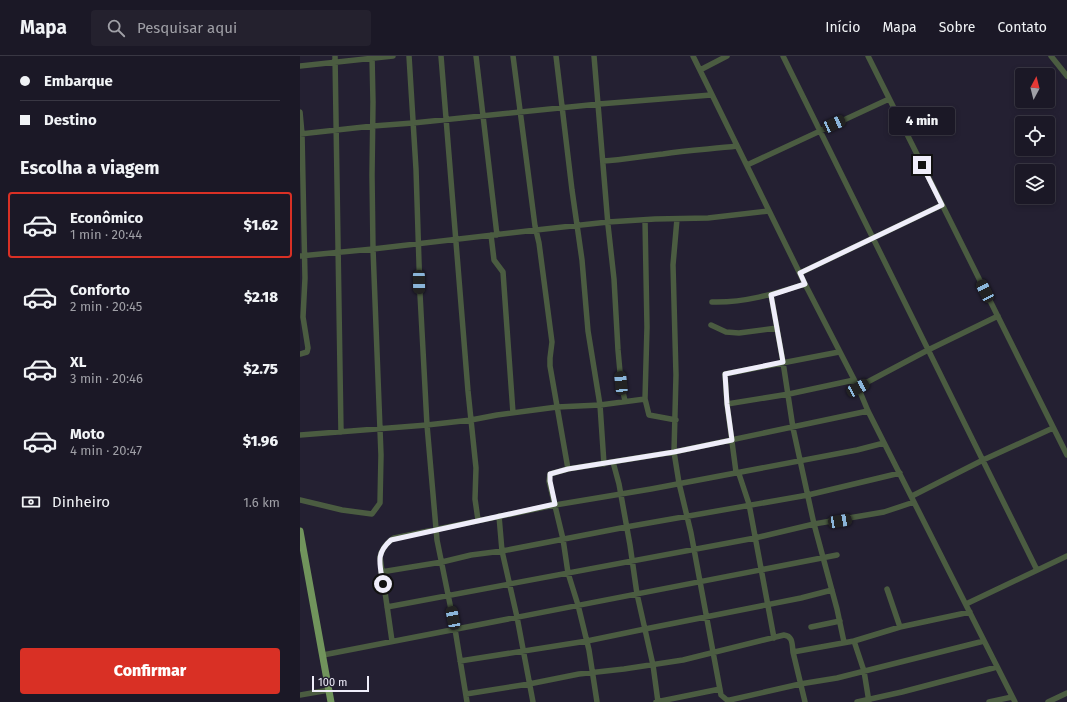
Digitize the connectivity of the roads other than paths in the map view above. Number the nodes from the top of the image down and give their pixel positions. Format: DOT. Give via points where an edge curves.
graph roads {
  1 [pos="393,56"];
  2 [pos="409,56"];
  3 [pos="441,56"];
  4 [pos="476,56"];
  5 [pos="513,56"];
  6 [pos="556,56"];
  7 [pos="594,56"];
  8 [pos="693,56"];
  9 [pos="727,56"];
  10 [pos="783,56"];
  11 [pos="868,56"];
  12 [pos="1051,56"];
  13 [pos="372,57"];
  14 [pos="335,59"];
  15 [pos="300,64"];
  16 [pos="700,70"];
  17 [pos="1067,76"];
  18 [pos="712,95"];
  19 [pos="889,99"];
  20 [pos="599,104"];
  21 [pos="563,108"];
  22 [pos="300,112"];
  23 [pos="520,112"];
  24 [pos="484,116"];
  25 [pos="447,119"];
  26 [pos="413,124"];
  27 [pos="373,126"];
  28 [pos="820,130"];
  29 [pos="336,131"];
  30 [pos="301,134"];
  31 [pos="737,146"];
  32 [pos="602,161"];
  33 [pos="747,165"];
  34 [pos="942,205"];
  35 [pos="769,211"];
  36 [pos="677,219"];
  37 [pos="645,220"];
  38 [pos="608,222"];
  39 [pos="577,226"];
  40 [pos="536,230"];
  41 [pos="494,235"];
  42 [pos="873,238"];
  43 [pos="456,239"];
  44 [pos="418,244"];
  45 [pos="373,249"];
  46 [pos="338,252"];
  47 [pos="302,256"];
  48 [pos="800,273"];
  49 [pos="805,284"];
  50 [pos="771,295"];
  51 [pos="712,302"];
  52 [pos="998,316"];
  53 [pos="711,325"];
  54 [pos="776,328"];
  55 [pos="928,350"];
  56 [pos="839,352"];
  57 [pos="300,354"];
  58 [pos="783,362"];
  59 [pos="854,380"];
  60 [pos="858,388"];
  61 [pos="789,394"];
  62 [pos="645,399"];
  63 [pos="625,401"];
  64 [pos="727,404"];
  65 [pos="600,405"];
  66 [pos="557,407"];
  67 [pos="868,411"];
  68 [pos="514,413"];
  69 [pos="471,420"];
  70 [pos="676,420"];
  71 [pos="427,425"];
  72 [pos="793,428"];
  73 [pos="1053,428"];
  74 [pos="379,429"];
  75 [pos="342,432"];
  76 [pos="300,435"];
  77 [pos="732,440"];
  78 [pos="884,443"];
  79 [pos="674,452"];
  80 [pos="1067,455"];
  81 [pos="801,460"];
  82 [pos="983,460"];
  83 [pos="613,462"];
  84 [pos="604,464"];
  85 [pos="568,469"];
  86 [pos="736,472"];
  87 [pos="900,473"];
  88 [pos="679,483"];
  89 [pos="620,494"];
  90 [pos="808,495"];
  91 [pos="913,499"];
  92 [pos="300,500"];
  93 [pos="555,504"];
  94 [pos="749,504"];
  95 [pos="499,516"];
  96 [pos="687,516"];
  97 [pos="478,520"];
  98 [pos="814,524"];
  99 [pos="626,526"];
  100 [pos="437,529"];
  101 [pos="300,531"];
  102 [pos="755,538"];
  103 [pos="563,539"];
  104 [pos="694,549"];
  105 [pos="502,551"];
  106 [pos="302,553"];
  107 [pos="837,555"];
  108 [pos="1067,556"];
  109 [pos="824,558"];
  110 [pos="632,561"];
  111 [pos="442,562"];
  112 [pos="760,569"];
  113 [pos="1037,570"];
  114 [pos="381,572"];
  115 [pos="568,573"];
  116 [pos="700,582"];
  117 [pos="509,584"];
  118 [pos="887,589"];
  119 [pos="832,590"];
  120 [pos="638,594"];
  121 [pos="448,595"];
  122 [pos="966,604"];
  123 [pos="578,605"];
  124 [pos="767,605"];
  125 [pos="387,607"];
  126 [pos="970,612"];
  127 [pos="706,616"];
  128 [pos="517,617"];
  129 [pos="840,621"];
  130 [pos="900,626"];
  131 [pos="811,627"];
  132 [pos="455,629"];
  133 [pos="645,629"];
  134 [pos="774,638"];
  135 [pos="587,640"];
  136 [pos="854,640"];
  137 [pos="392,641"];
  138 [pos="984,641"];
  139 [pos="844,642"];
  140 [pos="523,650"];
  141 [pos="793,652"];
  142 [pos="713,653"];
  143 [pos="323,654"];
  144 [pos="460,661"];
  145 [pos="653,665"];
  146 [pos="997,667"];
  147 [pos="864,671"];
  148 [pos="593,673"];
  149 [pos="530,684"];
  150 [pos="800,684"];
  151 [pos="720,689"];
  152 [pos="329,690"];
  153 [pos="1067,692"];
  154 [pos="466,694"];
  155 [pos="300,695"];
  156 [pos="1013,699"];
  157 [pos="675,700"];
  158 [pos="739,700"];
  159 [pos="869,701"];
  160 [pos="331,702"];
  161 [pos="467,702"];
  162 [pos="533,702"];
  163 [pos="597,702"];
  164 [pos="657,702"];
  165 [pos="805,702"];
  166 [pos="857,702"];
  167 [pos="989,702"];
  168 [pos="1048,702"];
  1 -- 13 [label="street"];
  2 -- 26 [label="street"];
  3 -- 25 [label="street"];
  4 -- 24 [label="street"];
  5 -- 23 [label="street"];
  6 -- 21 [label="street"];
  7 -- 20 [label="street"];
  8 -- 16 [label="street"];
  9 -- 16 [label="street"];
  10 -- 28 [label="street"];
  11 -- 19 [label="street"];
  12 -- 17 [label="street"];
  13 -- 14 [label="street"];
  13 -- 27 [label="street"];
  14 -- 15 [label="street"];
  14 -- 29 [label="street"];
  16 -- 18 [label="street"];
  18 -- 20 [label="street"];
  18 -- 31 [label="street"];
  19 -- 28 [label="street"];
  19 -- 34 [label="street"];
  20 -- 21 [label="street"];
  20 -- 32 [label="street"];
  21 -- 23 [label="street"];
  21 -- 39 [label="street"];
  22 -- 30 [label="street"];
  23 -- 24 [label="street"];
  23 -- 40 [label="street"];
  24 -- 25 [label="street"];
  24 -- 41 [label="street"];
  25 -- 26 [label="street"];
  25 -- 43 [label="street"];
  26 -- 27 [label="street"];
  26 -- 44 [label="street"];
  27 -- 29 [label="street"];
  27 -- 45 [label="street"];
  28 -- 33 [label="street"];
  28 -- 42 [label="street"];
  29 -- 30 [label="street"];
  29 -- 46 [label="street"];
  30 -- 47 [label="street"];
  31 -- 32 [label="street"];
  31 -- 33 [label="street"];
  32 -- 38 [label="street"];
  33 -- 35 [label="street"];
  34 -- 42 [label="street"];
  34 -- 52 [label="street"];
  35 -- 36 [label="street"];
  35 -- 48 [label="street"];
  36 -- 37 [label="street"];
  36 -- 70 [label="street" via="673,265 676,311"];
  37 -- 38 [label="street"];
  37 -- 62 [label="street"];
  38 -- 39 [label="street"];
  38 -- 63 [label="street" via="621,383"];
  39 -- 40 [label="street"];
  39 -- 65 [label="street" via="588,331"];
  40 -- 41 [label="street"];
  40 -- 66 [label="street" via="540,243 552,342 550,366"];
  41 -- 43 [label="street"];
  41 -- 68 [label="street" via="494,260 503,272"];
  42 -- 48 [label="street"];
  42 -- 55 [label="street"];
  43 -- 44 [label="street"];
  43 -- 69 [label="street"];
  44 -- 45 [label="street"];
  44 -- 71 [label="street"];
  45 -- 46 [label="street"];
  45 -- 74 [label="street"];
  46 -- 47 [label="street"];
  46 -- 75 [label="street"];
  47 -- 57 [label="street" via="305,278 303,317 308,348 307,352"];
  48 -- 49 [label="street"];
  49 -- 50 [label="street"];
  49 -- 56 [label="street"];
  50 -- 51 [label="street" via="726,303"];
  50 -- 54 [label="street"];
  52 -- 55 [label="street"];
  52 -- 73 [label="street"];
  53 -- 54 [label="street" via="726,332 739,333"];
  54 -- 58 [label="street"];
  55 -- 60 [label="street"];
  55 -- 82 [label="street"];
  56 -- 58 [label="street"];
  56 -- 59 [label="street"];
  58 -- 61 [label="street"];
  58 -- 64 [label="street" via="725,374"];
  59 -- 60 [label="street"];
  59 -- 61 [label="street"];
  60 -- 67 [label="street"];
  61 -- 64 [label="street"];
  61 -- 72 [label="street"];
  62 -- 63 [label="street"];
  62 -- 70 [label="street" via="649,415"];
  63 -- 65 [label="street"];
  64 -- 77 [label="street"];
  65 -- 66 [label="street"];
  65 -- 84 [label="street"];
  66 -- 68 [label="street"];
  66 -- 85 [label="street"];
  67 -- 72 [label="street"];
  67 -- 78 [label="street"];
  68 -- 69 [label="street"];
  69 -- 71 [label="street"];
  69 -- 97 [label="street"];
  70 -- 79 [label="street"];
  71 -- 74 [label="street"];
  71 -- 100 [label="street"];
  72 -- 77 [label="street"];
  72 -- 81 [label="street"];
  73 -- 80 [label="street"];
  73 -- 82 [label="street"];
  74 -- 75 [label="street"];
  74 -- 92 [label="street" via="380,503 372,514"];
  75 -- 76 [label="street"];
  77 -- 79 [label="street"];
  77 -- 86 [label="street"];
  78 -- 81 [label="street"];
  78 -- 87 [label="street"];
  79 -- 83 [label="street"];
  79 -- 88 [label="street"];
  81 -- 86 [label="street"];
  81 -- 90 [label="street"];
  82 -- 91 [label="street"];
  82 -- 113 [label="street"];
  83 -- 84 [label="street"];
  83 -- 89 [label="street"];
  84 -- 85 [label="street"];
  85 -- 93 [label="street" via="549,476"];
  86 -- 88 [label="street"];
  86 -- 94 [label="street" via="739,474"];
  87 -- 90 [label="street"];
  87 -- 91 [label="street"];
  88 -- 89 [label="street"];
  88 -- 96 [label="street"];
  89 -- 93 [label="street"];
  89 -- 99 [label="street"];
  90 -- 94 [label="street"];
  90 -- 98 [label="street"];
  91 -- 98 [label="street" via="884,512"];
  91 -- 122 [label="street"];
  93 -- 95 [label="street"];
  93 -- 103 [label="street"];
  94 -- 96 [label="street"];
  94 -- 102 [label="street"];
  95 -- 97 [label="street"];
  95 -- 105 [label="street"];
  96 -- 99 [label="street"];
  96 -- 104 [label="street"];
  97 -- 100 [label="street"];
  98 -- 102 [label="street"];
  98 -- 109 [label="street"];
  99 -- 103 [label="street"];
  99 -- 110 [label="street"];
  100 -- 111 [label="street"];
  100 -- 114 [label="street" via="391,540 380,553"];
  101 -- 106 [label="main road"];
  102 -- 104 [label="street"];
  102 -- 112 [label="street"];
  103 -- 105 [label="street"];
  103 -- 115 [label="street"];
  104 -- 110 [label="street"];
  104 -- 116 [label="street"];
  105 -- 111 [label="street"];
  105 -- 117 [label="street"];
  106 -- 143 [label="main road"];
  107 -- 109 [label="street"];
  108 -- 113 [label="street"];
  109 -- 112 [label="street"];
  109 -- 119 [label="street"];
  110 -- 115 [label="street"];
  110 -- 120 [label="street"];
  111 -- 114 [label="street"];
  111 -- 121 [label="street"];
  112 -- 116 [label="street"];
  112 -- 124 [label="street"];
  113 -- 122 [label="street"];
  114 -- 125 [label="street"];
  115 -- 117 [label="street"];
  115 -- 123 [label="street"];
  116 -- 120 [label="street"];
  116 -- 127 [label="street"];
  117 -- 121 [label="street"];
  117 -- 128 [label="street"];
  118 -- 130 [label="street"];
  119 -- 124 [label="street"];
  119 -- 129 [label="street"];
  120 -- 123 [label="street"];
  120 -- 133 [label="street"];
  121 -- 125 [label="street"];
  121 -- 132 [label="street"];
  122 -- 126 [label="street"];
  123 -- 128 [label="street"];
  123 -- 135 [label="street"];
  124 -- 127 [label="street"];
  124 -- 134 [label="street"];
  125 -- 137 [label="street"];
  126 -- 130 [label="street"];
  126 -- 138 [label="street"];
  127 -- 133 [label="street"];
  127 -- 142 [label="street"];
  128 -- 132 [label="street"];
  128 -- 140 [label="street"];
  129 -- 131 [label="street"];
  129 -- 139 [label="street"];
  130 -- 136 [label="street"];
  132 -- 137 [label="street"];
  132 -- 144 [label="street"];
  133 -- 135 [label="street"];
  133 -- 145 [label="street"];
  134 -- 141 [label="street" via="788,636"];
  134 -- 142 [label="street"];
  135 -- 140 [label="street"];
  135 -- 148 [label="street"];
  136 -- 139 [label="street"];
  136 -- 147 [label="street"];
  137 -- 143 [label="street"];
  138 -- 146 [label="street"];
  138 -- 147 [label="street"];
  139 -- 141 [label="street"];
  140 -- 144 [label="street"];
  140 -- 149 [label="street"];
  141 -- 150 [label="street"];
  142 -- 145 [label="street"];
  142 -- 151 [label="street"];
  143 -- 152 [label="main road"];
  144 -- 154 [label="street"];
  145 -- 148 [label="street"];
  145 -- 164 [label="street"];
  146 -- 156 [label="street"];
  146 -- 159 [label="street"];
  147 -- 150 [label="street"];
  147 -- 159 [label="street"];
  148 -- 149 [label="street"];
  148 -- 163 [label="street"];
  149 -- 154 [label="street"];
  149 -- 162 [label="street"];
  150 -- 158 [label="street"];
  150 -- 165 [label="street"];
  151 -- 157 [label="street"];
  151 -- 158 [label="street" via="721,695 727,700"];
  152 -- 155 [label="street"];
  152 -- 160 [label="main road"];
  153 -- 168 [label="street"];
  154 -- 161 [label="street"];
  156 -- 167 [label="street"];
  157 -- 164 [label="street"];
  159 -- 166 [label="street"];
}
